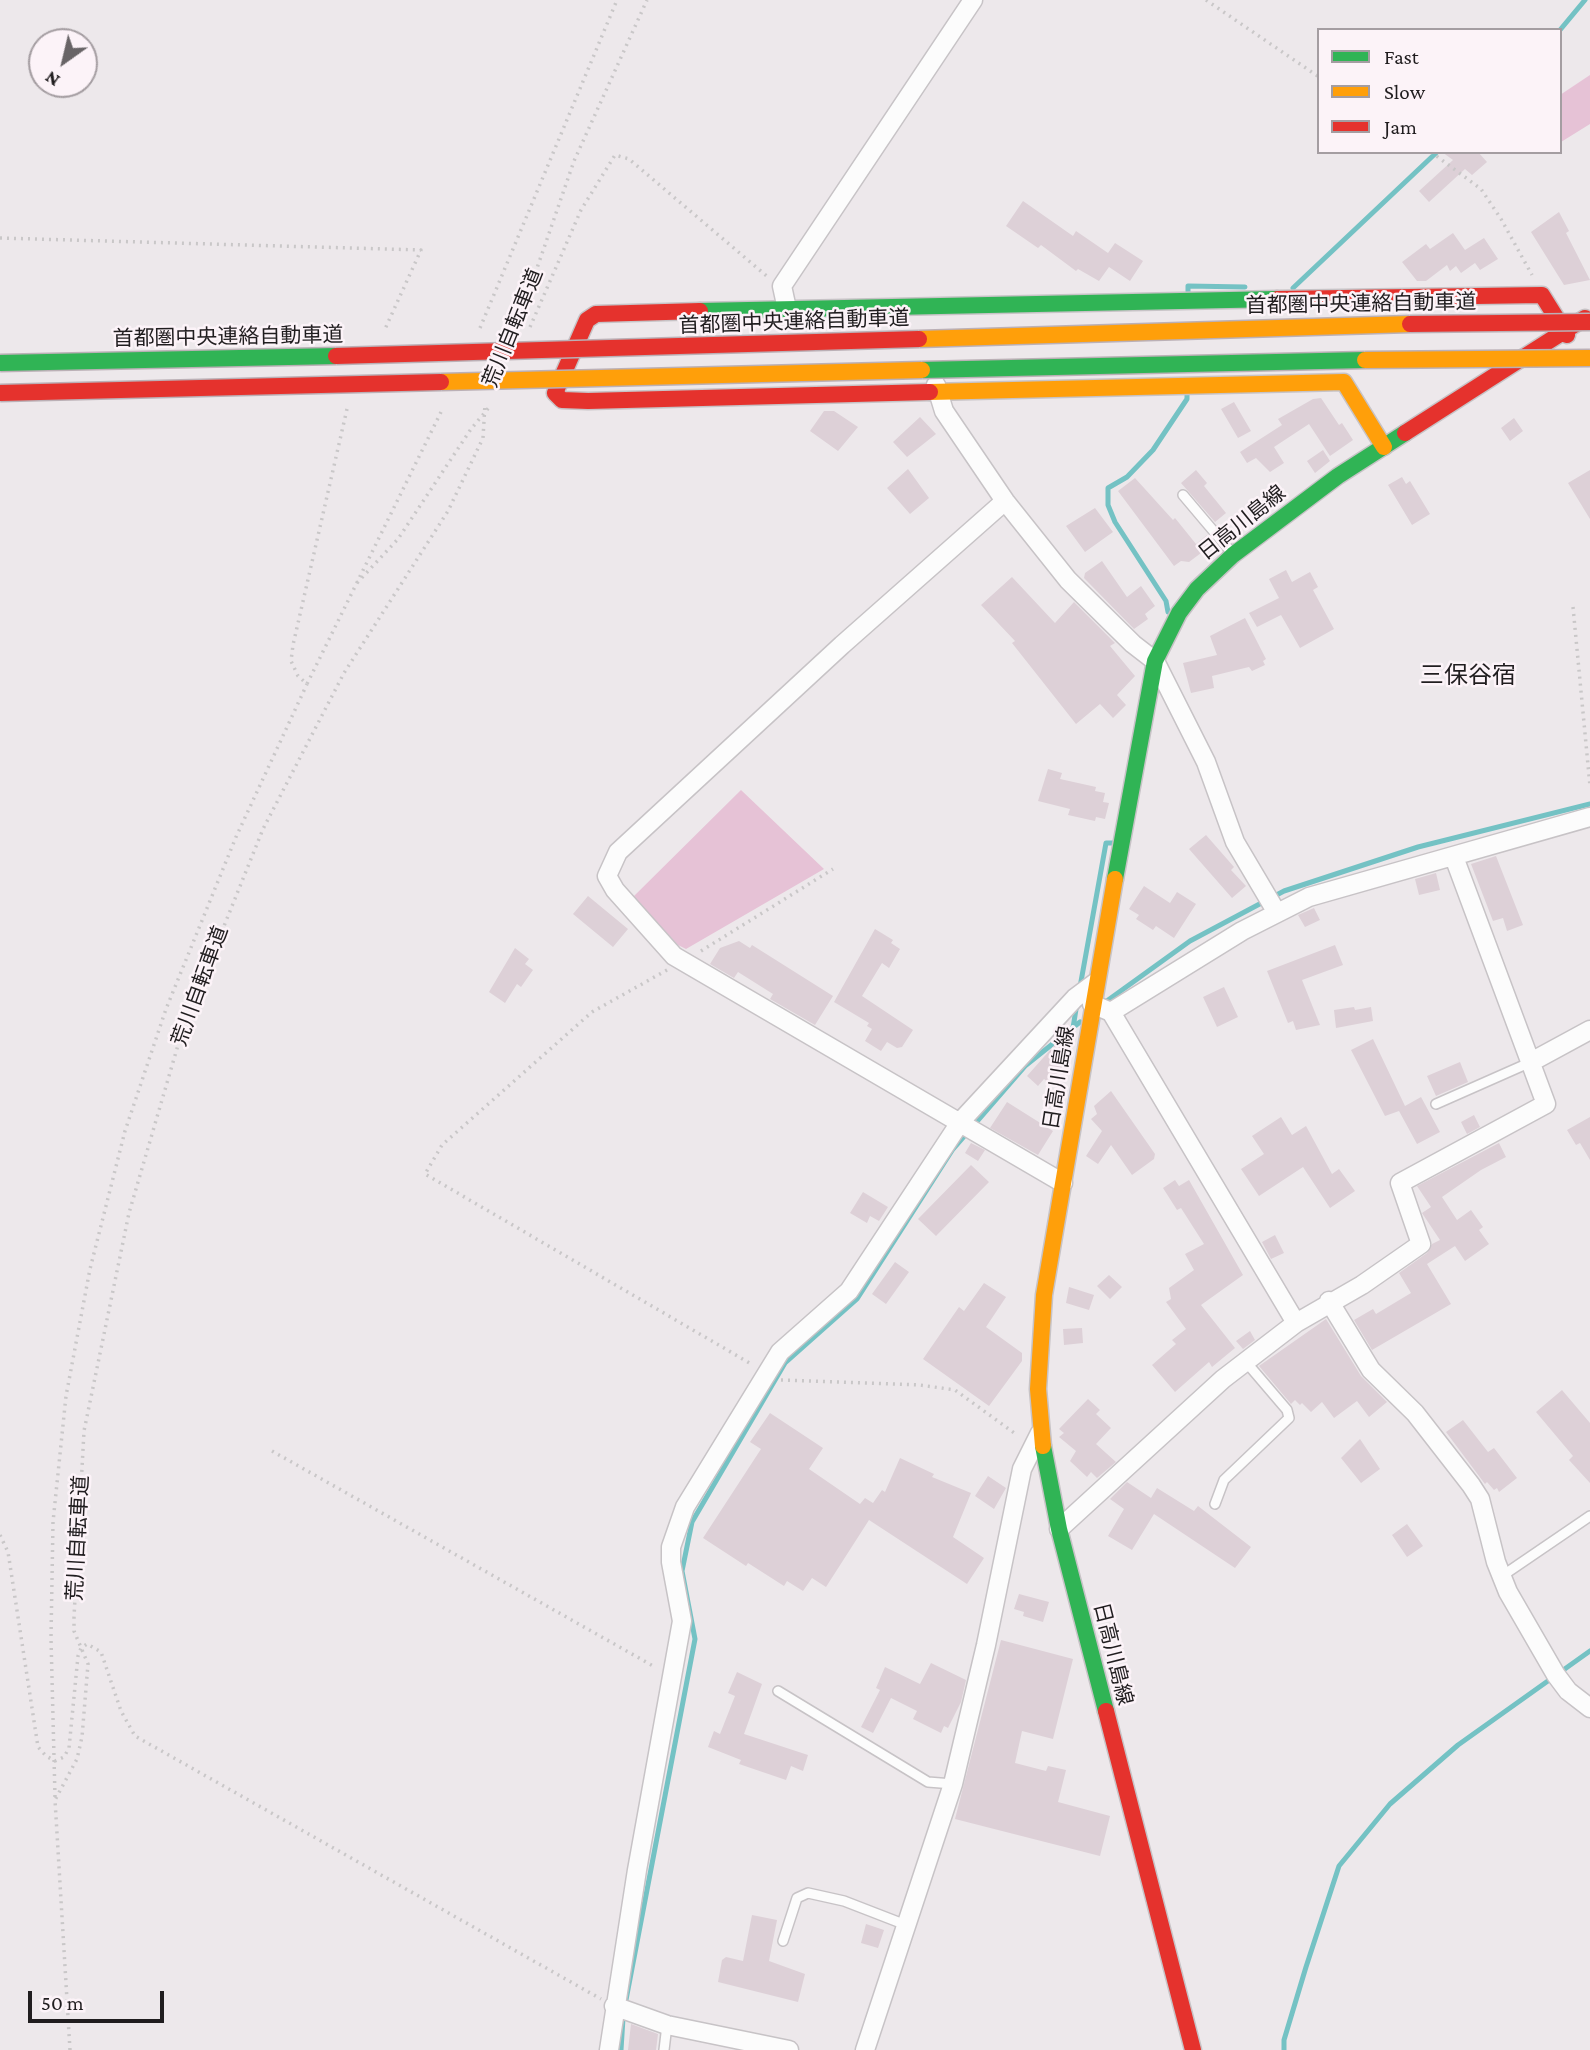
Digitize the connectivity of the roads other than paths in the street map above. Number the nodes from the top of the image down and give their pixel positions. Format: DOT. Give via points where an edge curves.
graph roads {
  1 [pos="974,0"];
  2 [pos="1342,299"];
  3 [pos="1192,302"];
  4 [pos="933,305"];
  5 [pos="788,309"];
  6 [pos="1590,315"];
  7 [pos="1590,322"];
  8 [pos="1565,332"];
  9 [pos="1590,358"];
  10 [pos="0,363"];
  11 [pos="1590,364"];
  12 [pos="1344,382"];
  13 [pos="1192,386"];
  14 [pos="937,392"];
  15 [pos="0,393"];
  16 [pos="1384,447"];
  17 [pos="1183,495"];
  18 [pos="1006,502"];
  19 [pos="1233,555"];
  20 [pos="1155,661"];
  21 [pos="1590,817"];
  22 [pos="1454,857"];
  23 [pos="1277,913"];
  24 [pos="1096,983"];
  25 [pos="1092,1004"];
  26 [pos="1111,1012"];
  27 [pos="1590,1030"];
  28 [pos="1531,1062"];
  29 [pos="1436,1104"];
  30 [pos="961,1121"];
  31 [pos="1063,1183"];
  32 [pos="1329,1301"];
  33 [pos="1296,1323"];
  34 [pos="1246,1362"];
  35 [pos="1037,1440"];
  36 [pos="1215,1504"];
  37 [pos="1590,1516"];
  38 [pos="1059,1529"];
  39 [pos="1502,1576"];
  40 [pos="778,1691"];
  41 [pos="1590,1708"];
  42 [pos="953,1784"];
  43 [pos="906,1925"];
  44 [pos="783,1941"];
  45 [pos="614,2006"];
  46 [pos="667,2025"];
  47 [pos="609,2050"];
  48 [pos="664,2050"];
  49 [pos="789,2050"];
  50 [pos="865,2050"];
  51 [pos="1193,2050"];
  1 -- 5 [label="street" via="782,286"];
  2 -- 3 [label="main road"];
  2 -- 8 [label="main road" via="1542,295"];
  2 -- 12 [label="street"];
  3 -- 4 [label="main road"];
  3 -- 13 [label="street"];
  4 -- 5 [label="main road"];
  4 -- 14 [label="street"];
  5 -- 14 [label="main road" via="596,314 587,320 555,393 562,400 587,401"];
  6 -- 8 [label="main road, 日高川島線"];
  7 -- 10 [label="main road, 首都圏中央連絡自動車道, bridge" via="1304,325 628,349"];
  8 -- 11 [label="main road"];
  8 -- 16 [label="main road, 日高川島線"];
  9 -- 15 [label="main road, bridge" via="1299,360"];
  12 -- 13 [label="main road"];
  12 -- 16 [label="main road"];
  13 -- 14 [label="main road"];
  14 -- 18 [label="street" via="944,411"];
  16 -- 19 [label="main road, 日高川島線" via="1288,511"];
  17 -- 19 [label="lane"];
  18 -- 20 [label="street" via="1068,580"];
  18 -- 30 [label="street" via="842,645 618,852 607,876 674,956"];
  19 -- 20 [label="main road, 日高川島線" via="1191,597"];
  20 -- 23 [label="street" via="1206,762 1235,842"];
  20 -- 24 [label="main road, 日高川島線"];
  21 -- 22 [label="street"];
  22 -- 23 [label="street" via="1380,874"];
  22 -- 28 [label="street"];
  23 -- 26 [label="street"];
  24 -- 25 [label="main road, 日高川島線"];
  24 -- 30 [label="street" via="1075,998"];
  25 -- 26 [label="street"];
  25 -- 31 [label="main road, 日高川島線"];
  26 -- 33 [label="street"];
  27 -- 28 [label="street"];
  28 -- 29 [label="lane"];
  28 -- 32 [label="street" via="1546,1104 1400,1183 1421,1244 1362,1285"];
  30 -- 31 [label="street"];
  30 -- 45 [label="street" via="849,1291 780,1352 765,1372 685,1507 671,1562 682,1621"];
  31 -- 35 [label="main road, 日高川島線" via="1039,1339"];
  32 -- 33 [label="street"];
  32 -- 39 [label="street" via="1371,1370 1415,1413 1480,1499"];
  33 -- 34 [label="street"];
  34 -- 36 [label="lane" via="1289,1418 1224,1480"];
  34 -- 38 [label="street" via="1192,1404"];
  35 -- 38 [label="main road, 日高川島線"];
  35 -- 42 [label="street" via="1021,1469"];
  37 -- 39 [label="lane"];
  38 -- 51 [label="main road, 日高川島線"];
  39 -- 41 [label="street" via="1556,1675"];
  40 -- 42 [label="lane" via="928,1782"];
  42 -- 43 [label="street"];
  43 -- 44 [label="lane" via="844,1901 808,1893 797,1898 791,1909"];
  43 -- 50 [label="street"];
  45 -- 46 [label="street"];
  45 -- 47 [label="street"];
  46 -- 48 [label="lane"];
  46 -- 49 [label="street"];
}
